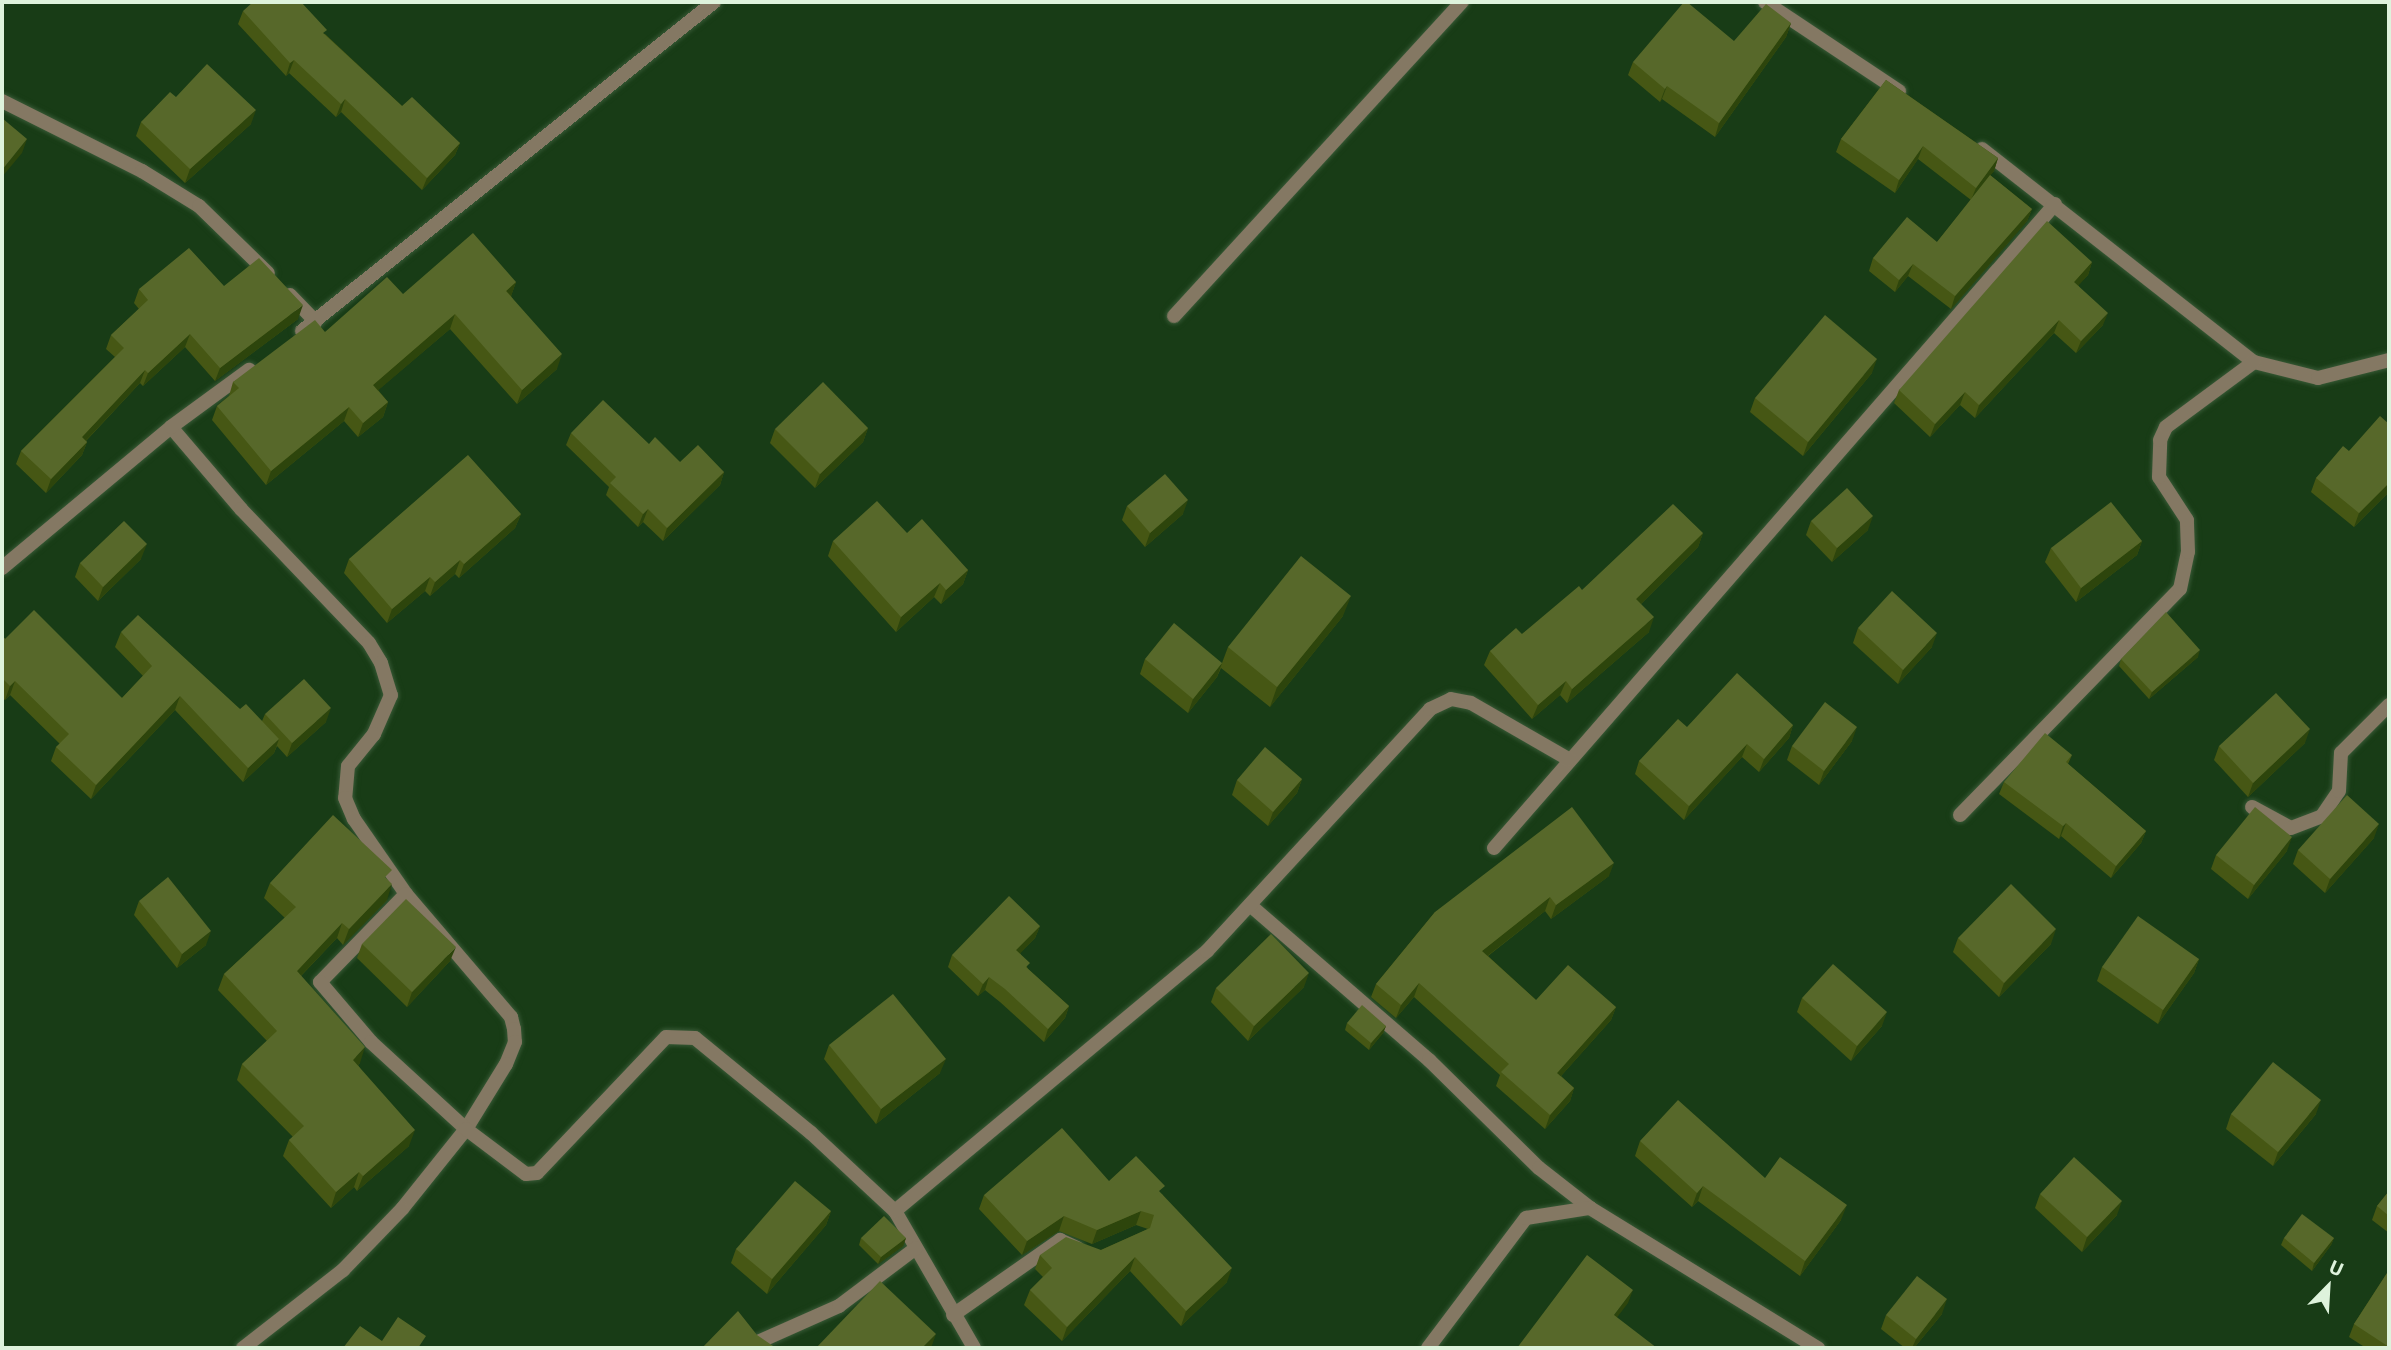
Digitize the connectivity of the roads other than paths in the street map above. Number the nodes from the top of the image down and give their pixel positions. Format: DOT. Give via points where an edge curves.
graph roads {
  1 [pos="714,2"];
  2 [pos="1462,2"];
  3 [pos="1765,2"];
  4 [pos="1914,101"];
  5 [pos="2,102"];
  6 [pos="1968,140"];
  7 [pos="2055,204"];
  8 [pos="1174,316"];
  9 [pos="316,322"];
  10 [pos="293,338"];
  11 [pos="2389,360"];
  12 [pos="260,362"];
  13 [pos="2254,362"];
  14 [pos="171,427"];
  15 [pos="2,568"];
  16 [pos="2389,705"];
  17 [pos="1570,760"];
  18 [pos="2252,807"];
  19 [pos="1960,815"];
  20 [pos="1494,848"];
  21 [pos="406,894"];
  22 [pos="1250,905"];
  23 [pos="466,1129"];
  24 [pos="1590,1208"];
  25 [pos="895,1211"];
  26 [pos="916,1248"];
  27 [pos="1092,1255"];
  28 [pos="953,1315"];
  29 [pos="758,1342"];
  30 [pos="243,1348"];
  31 [pos="974,1348"];
  32 [pos="1428,1348"];
  33 [pos="1818,1348"];
  1 -- 9 [label="street"];
  2 -- 8 [label="street"];
  3 -- 4 [label="street"];
  5 -- 9 [label="street" via="142,171 214,217"];
  6 -- 7 [label="street"];
  7 -- 13 [label="street"];
  7 -- 17 [label="street"];
  9 -- 10 [label="street"];
  11 -- 13 [label="street" via="2318,378"];
  12 -- 14 [label="street"];
  13 -- 19 [label="street" via="2166,427 2160,440 2159,477 2187,520 2188,552 2180,589"];
  14 -- 15 [label="street"];
  14 -- 21 [label="street" via="241,509 369,643 390,679 391,695 384,715 348,766 343,783 354,819"];
  16 -- 18 [label="street" via="2341,753 2339,791 2322,816 2291,828"];
  17 -- 20 [label="street"];
  17 -- 22 [label="street" via="1471,703 1441,703 1430,709"];
  21 -- 23 [label="street" via="511,1017 514,1042 510,1053"];
  21 -- 23 [label="street" via="320,982 371,1042"];
  22 -- 24 [label="street" via="1429,1059 1539,1168"];
  22 -- 25 [label="street" via="1207,951"];
  23 -- 25 [label="street" via="526,1174 537,1173 666,1037 684,1035 705,1045 811,1133"];
  23 -- 30 [label="street" via="402,1209 343,1270"];
  24 -- 32 [label="street" via="1526,1218"];
  24 -- 33 [label="street"];
  25 -- 26 [label="street"];
  26 -- 28 [label="street"];
  26 -- 29 [label="street" via="839,1306"];
  27 -- 28 [label="street" via="1060,1240"];
  28 -- 31 [label="street"];
}
